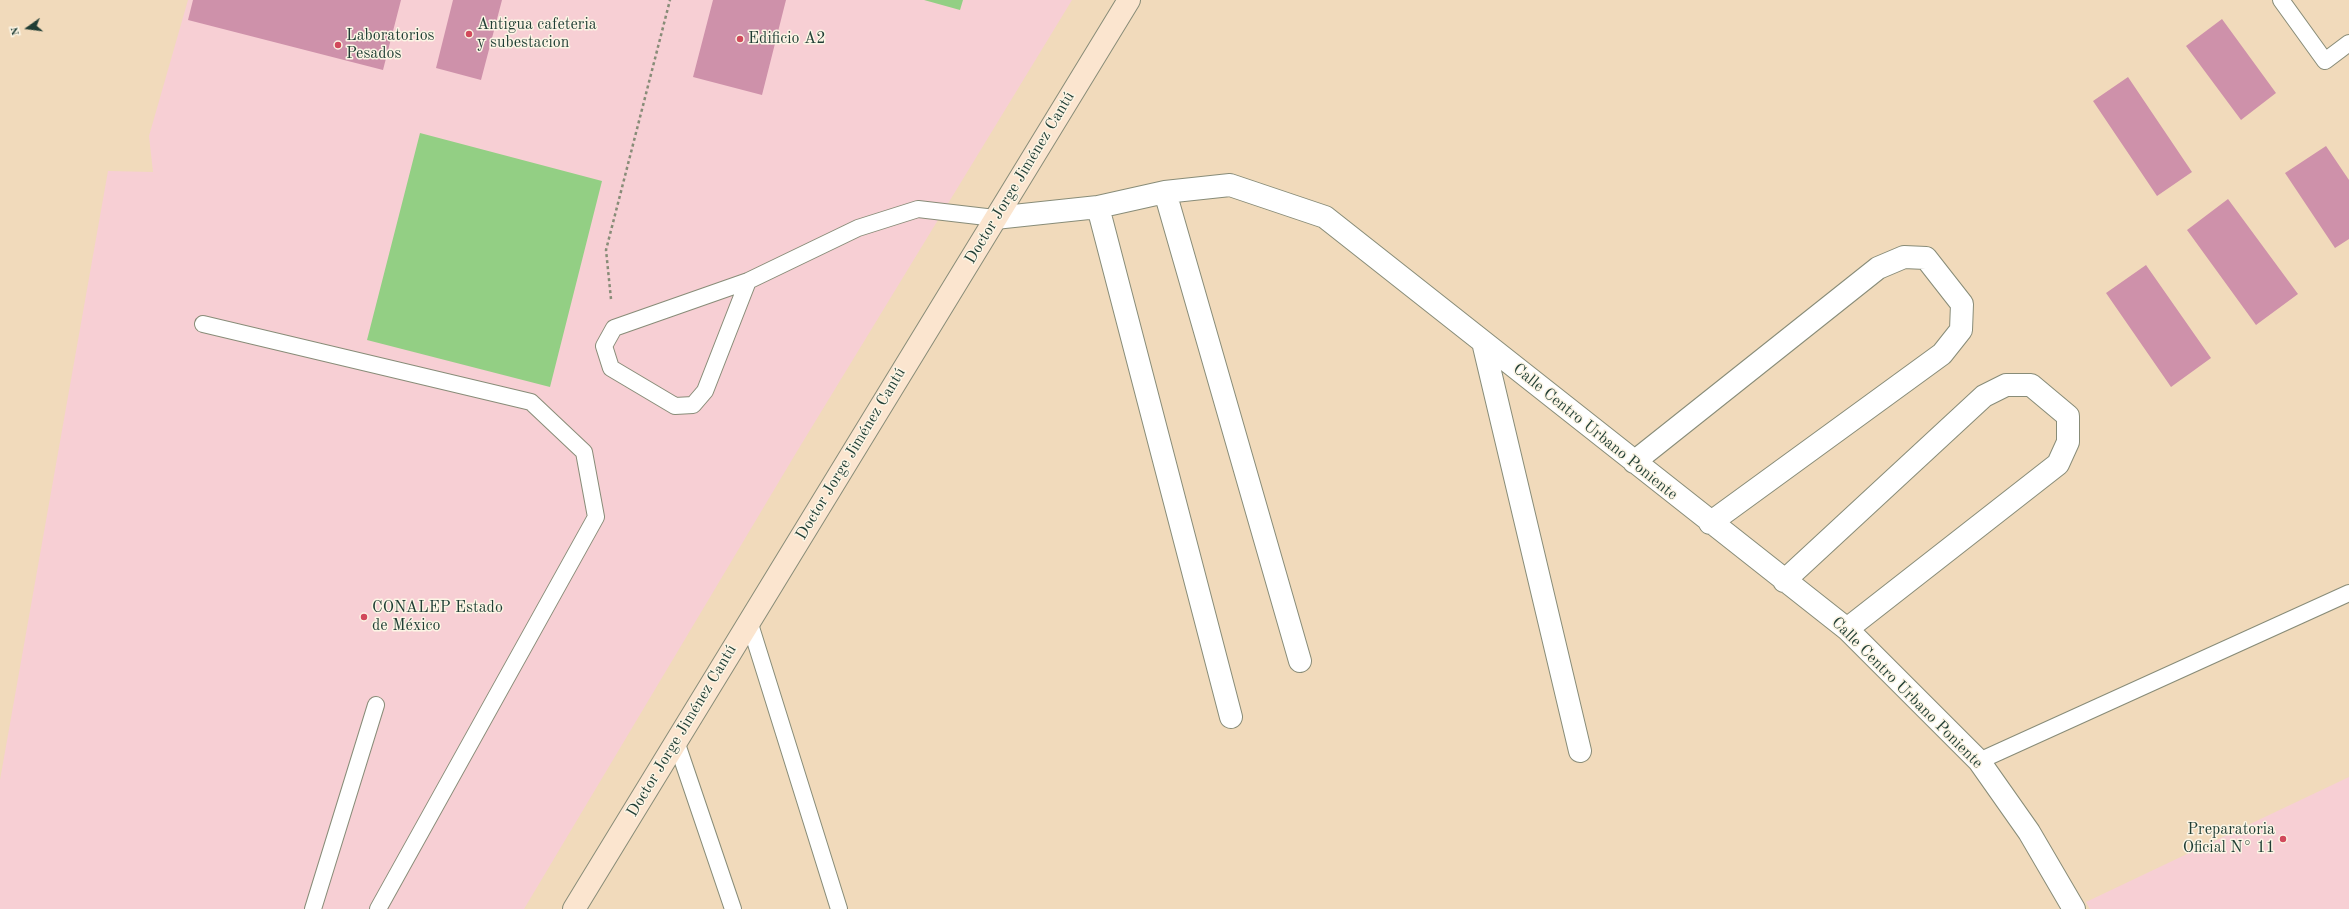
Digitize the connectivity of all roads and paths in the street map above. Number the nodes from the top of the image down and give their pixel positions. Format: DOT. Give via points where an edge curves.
graph roads {
  1 [pos="670,0"];
  2 [pos="1129,0"];
  3 [pos="2281,0"];
  4 [pos="2349,43"];
  5 [pos="1165,192"];
  6 [pos="1098,207"];
  7 [pos="995,218"];
  8 [pos="748,281"];
  9 [pos="203,324"];
  10 [pos="614,328"];
  11 [pos="1483,342"];
  12 [pos="1634,462"];
  13 [pos="1710,523"];
  14 [pos="1784,581"];
  15 [pos="2349,593"];
  16 [pos="749,621"];
  17 [pos="1847,629"];
  18 [pos="1300,661"];
  19 [pos="376,705"];
  20 [pos="1231,717"];
  21 [pos="676,741"];
  22 [pos="1580,751"];
  23 [pos="1979,762"];
  24 [pos="313,909"];
  25 [pos="378,909"];
  26 [pos="574,909"];
  27 [pos="733,909"];
  28 [pos="839,909"];
  29 [pos="2074,909"];
  1 -- 10 [label="path" via="606,250"];
  2 -- 7 [label="main road, Doctor Jorge Jiménez Cantú"];
  3 -- 4 [label="lane" via="2325,61"];
  5 -- 6 [label="street, Calle Centro Urbano Poniente"];
  5 -- 11 [label="street, Calle Centro Urbano Poniente" via="1230,185 1324,217"];
  5 -- 18 [label="street"];
  6 -- 7 [label="street, Calle Centro Urbano Poniente"];
  6 -- 20 [label="street"];
  7 -- 8 [label="lane" via="918,209 858,228"];
  7 -- 16 [label="main road, Doctor Jorge Jiménez Cantú"];
  8 -- 10 [label="lane"];
  8 -- 10 [label="lane" via="705,391 693,405 675,406 611,368 604,346"];
  9 -- 25 [label="lane" via="531,402 584,452 596,517"];
  11 -- 12 [label="street, Calle Centro Urbano Poniente"];
  11 -- 22 [label="street"];
  12 -- 13 [label="street, Calle Centro Urbano Poniente"];
  12 -- 13 [label="street" via="1878,268 1904,257 1926,258 1962,304 1961,330 1942,354"];
  13 -- 14 [label="street, Calle Centro Urbano Poniente"];
  14 -- 17 [label="street, Calle Centro Urbano Poniente"];
  14 -- 17 [label="street" via="1984,396 2006,385 2031,385 2068,416 2068,442 2058,464"];
  15 -- 23 [label="lane"];
  16 -- 21 [label="main road, Doctor Jorge Jiménez Cantú"];
  16 -- 28 [label="lane"];
  17 -- 23 [label="street, Calle Centro Urbano Poniente"];
  19 -- 24 [label="lane"];
  21 -- 26 [label="main road, Doctor Jorge Jiménez Cantú"];
  21 -- 27 [label="lane"];
  23 -- 29 [label="street, Calle Centro Urbano Poniente" via="2029,832"];
}
